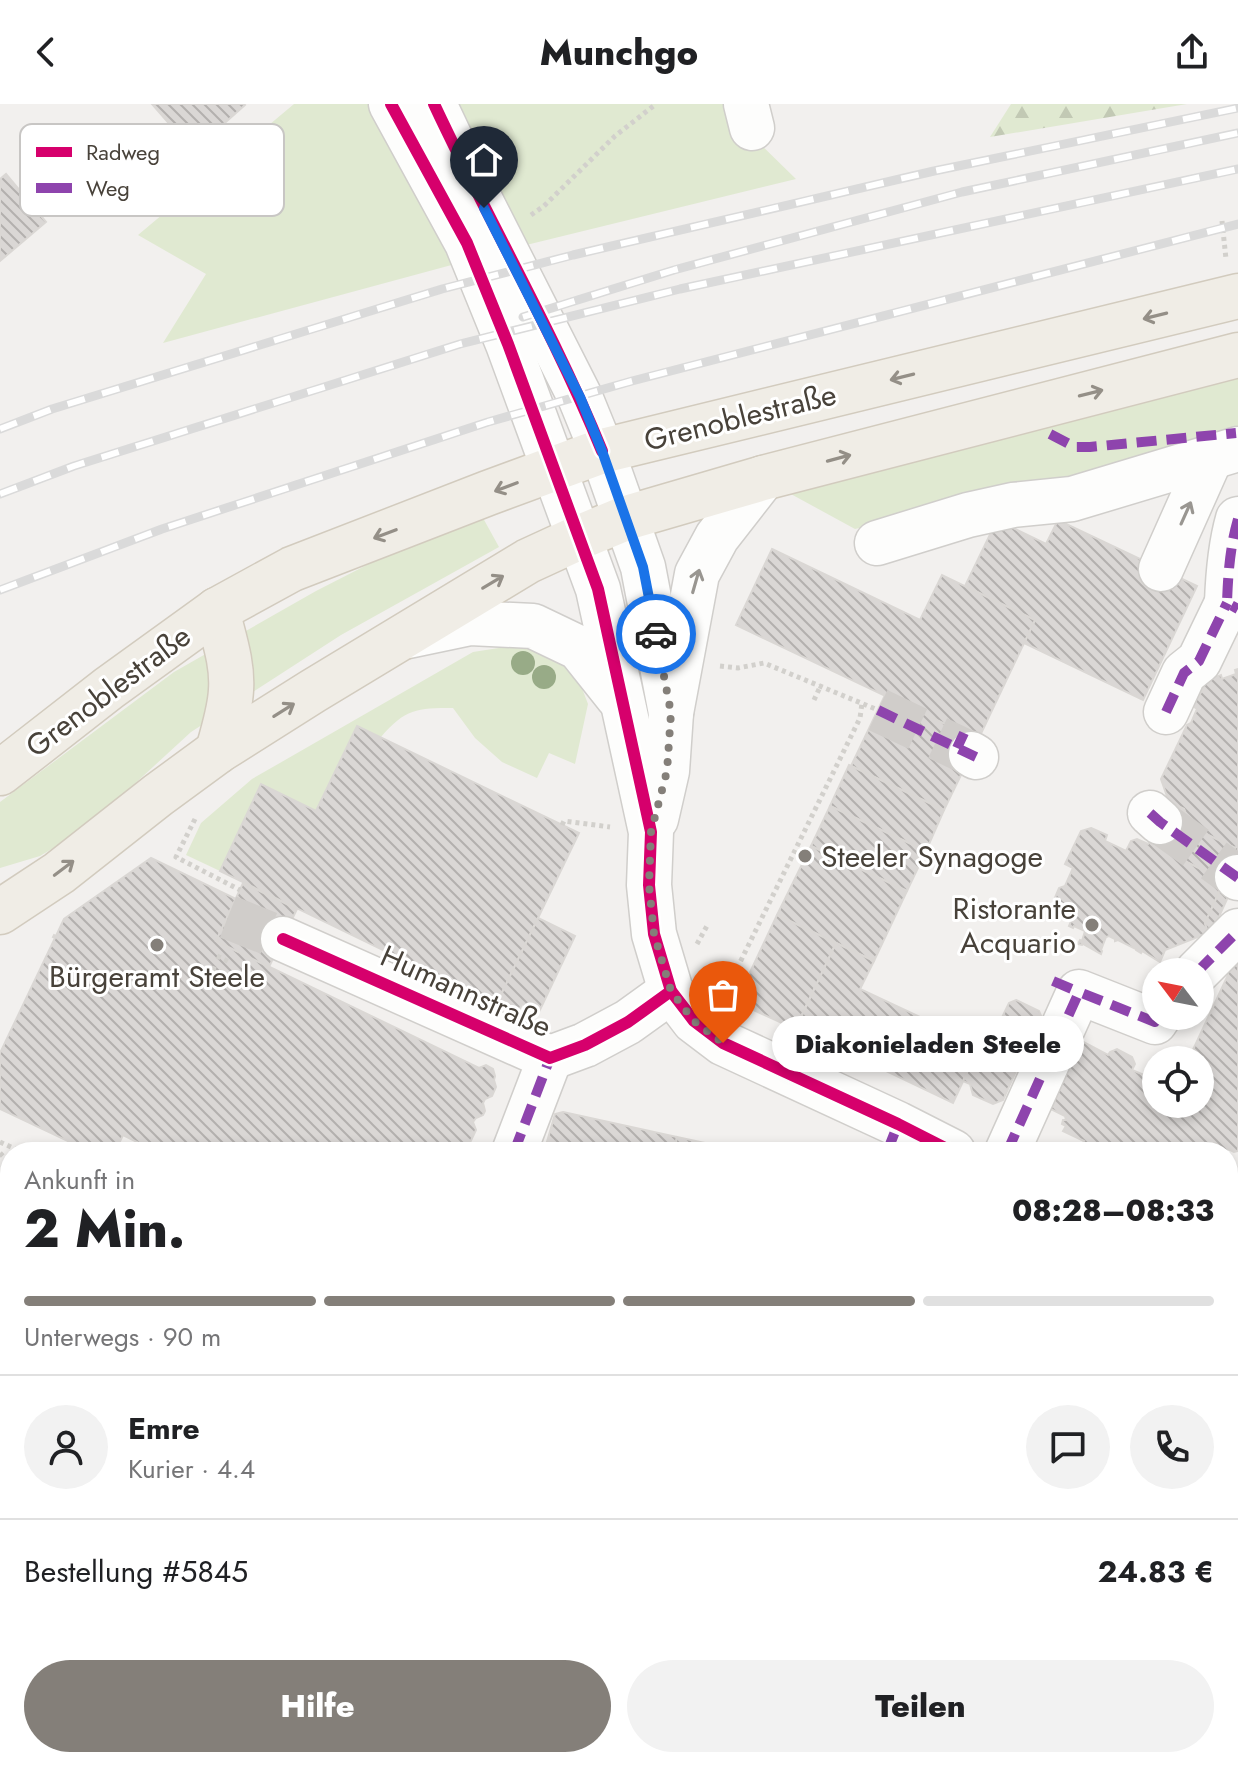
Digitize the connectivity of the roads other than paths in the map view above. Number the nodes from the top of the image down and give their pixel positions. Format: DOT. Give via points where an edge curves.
graph roads {
  1 [pos="391,104"];
  2 [pos="434,104"];
  3 [pos="1238,296"];
  4 [pos="1238,355"];
  5 [pos="602,451"];
  6 [pos="1224,453"];
  7 [pos="555,468"];
  8 [pos="763,478"];
  9 [pos="626,518"];
  10 [pos="1238,519"];
  11 [pos="578,538"];
  12 [pos="877,543"];
  13 [pos="1161,569"];
  14 [pos="1232,606"];
  15 [pos="217,610"];
  16 [pos="402,637"];
  17 [pos="625,706"];
  18 [pos="1166,712"];
  19 [pos="671,713"];
  20 [pos="218,751"];
  21 [pos="2,770"];
  22 [pos="651,832"];
  23 [pos="0,912"];
  24 [pos="1238,931"];
  25 [pos="298,934"];
  26 [pos="1211,958"];
  27 [pos="671,991"];
  28 [pos="1142,1017"];
  29 [pos="550,1058"];
  30 [pos="892,1138"];
  31 [pos="518,1142"];
  32 [pos="1011,1142"];
  1 -- 7 [label="street" via="467,243"];
  2 -- 5 [label="street"];
  3 -- 5 [label="main road, Grenoblestraße, one-way"];
  8 -- 4 [label="main road, one-way"];
  5 -- 7 [label="main road, Grenoblestraße"];
  5 -- 9 [label="street"];
  6 -- 12 [label="street" via="1072,499 968,515"];
  13 -- 6 [label="street, one-way"];
  7 -- 11 [label="street"];
  7 -- 15 [label="main road, Grenoblestraße, one-way" via="292,569"];
  8 -- 9 [label="main road"];
  19 -- 8 [label="street, one-way" via="697,574 717,537"];
  9 -- 11 [label="main road"];
  9 -- 19 [label="street" via="643,567"];
  10 -- 14 [label="street" via="1228,571"];
  16 -- 11 [label="main road, one-way" via="528,561"];
  11 -- 17 [label="street" via="598,589"];
  14 -- 18 [label="street" via="1199,661 1184,673"];
  15 -- 20 [label="main road, Grenoblestraße" via="232,687"];
  15 -- 21 [label="main road, Grenoblestraße"];
  16 -- 17 [label="street" via="470,623 533,626 579,648"];
  20 -- 16 [label="main road, one-way"];
  17 -- 22 [label="street"];
  19 -- 22 [label="street" via="667,771"];
  23 -- 20 [label="main road, one-way"];
  22 -- 27 [label="street" via="654,934"];
  24 -- 26 [label="street"];
  25 -- 29 [label="street, Humannstraße"];
  27 -- 29 [label="street, Humannstraße" via="628,1022"];
  27 -- 30 [label="street" via="694,1021 723,1043"];
  28 -- 32 [label="street" via="1066,986"];
  29 -- 31 [label="street"];
}
